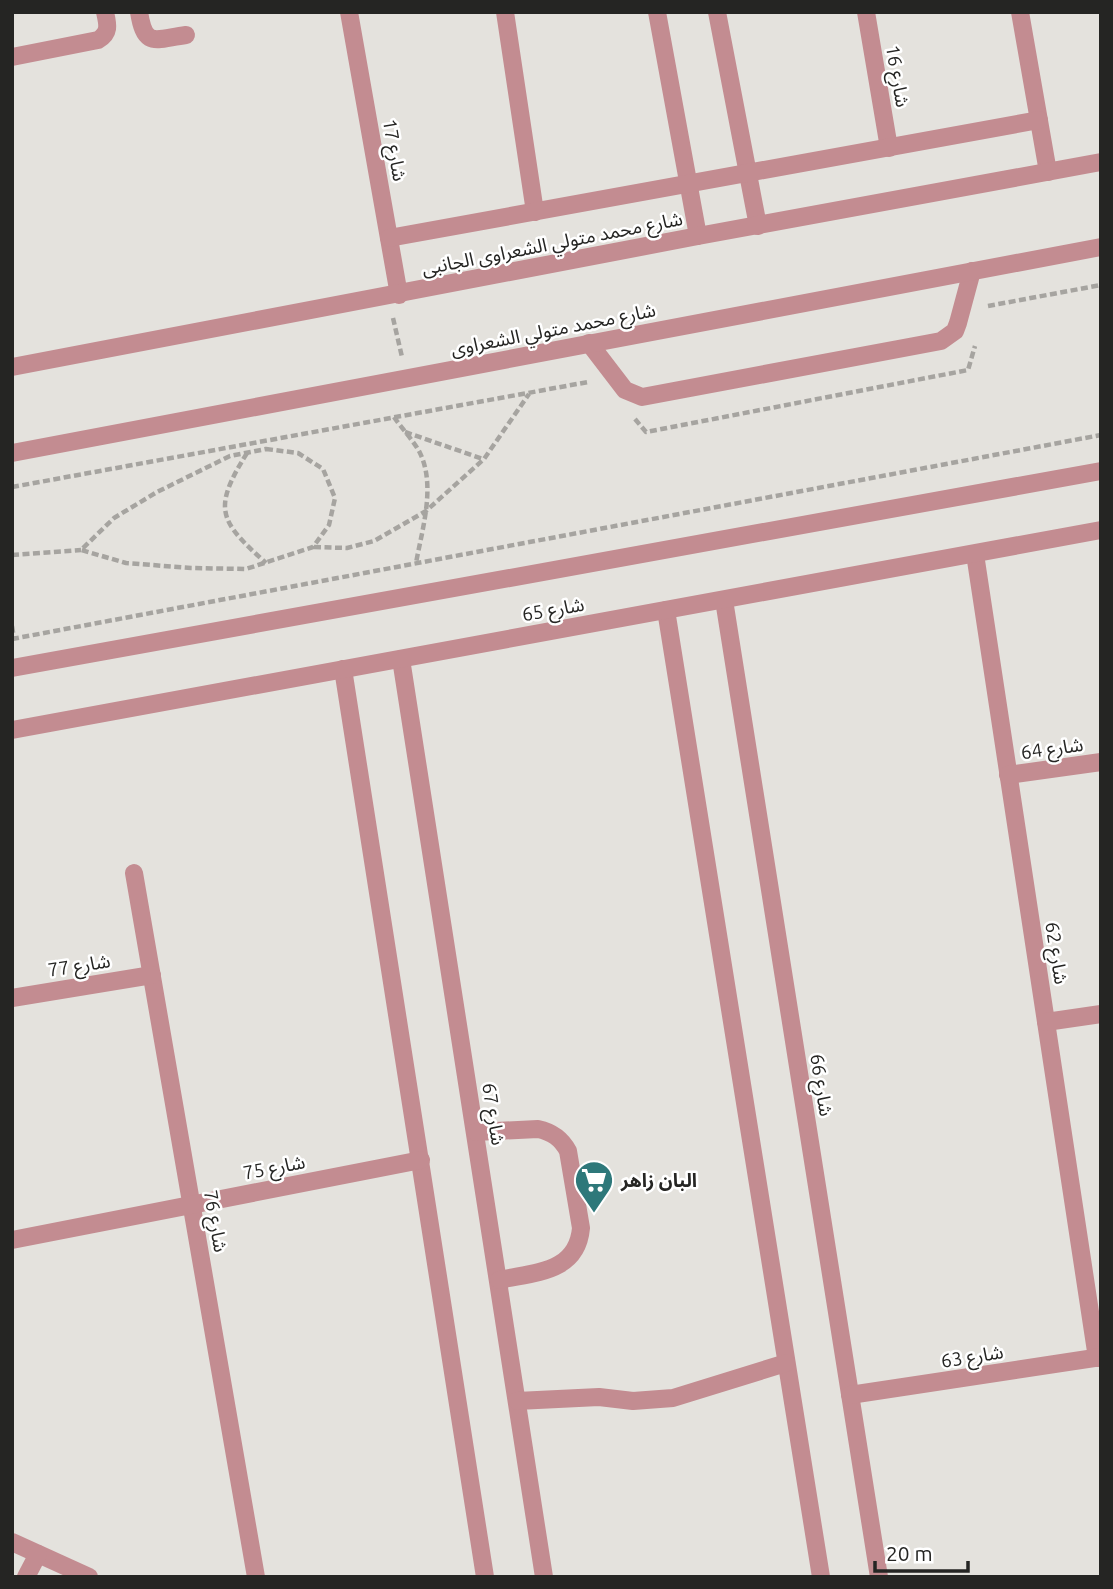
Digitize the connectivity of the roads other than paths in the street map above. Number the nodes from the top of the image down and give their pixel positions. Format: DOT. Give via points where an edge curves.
graph roads {
  1 [pos="105,12"];
  2 [pos="139,12"];
  3 [pos="349,12"];
  4 [pos="505,12"];
  5 [pos="657,12"];
  6 [pos="717,12"];
  7 [pos="866,12"];
  8 [pos="1020,12"];
  9 [pos="186,35"];
  10 [pos="12,57"];
  11 [pos="1039,120"];
  12 [pos="889,148"];
  13 [pos="1101,162"];
  14 [pos="1048,172"];
  15 [pos="748,173"];
  16 [pos="688,184"];
  17 [pos="535,212"];
  18 [pos="758,226"];
  19 [pos="698,236"];
  20 [pos="390,239"];
  21 [pos="1101,247"];
  22 [pos="972,271"];
  23 [pos="394,295"];
  24 [pos="589,343"];
  25 [pos="12,367"];
  26 [pos="12,453"];
  27 [pos="1101,471"];
  28 [pos="1101,530"];
  29 [pos="975,554"];
  30 [pos="724,600"];
  31 [pos="666,610"];
  32 [pos="401,659"];
  33 [pos="12,668"];
  34 [pos="343,669"];
  35 [pos="12,730"];
  36 [pos="1101,762"];
  37 [pos="1008,775"];
  38 [pos="134,873"];
  39 [pos="152,975"];
  40 [pos="12,998"];
  41 [pos="1101,1014"];
  42 [pos="1046,1022"];
  43 [pos="476,1132"];
  44 [pos="421,1160"];
  45 [pos="191,1205"];
  46 [pos="12,1240"];
  47 [pos="499,1280"];
  48 [pos="1099,1357"];
  49 [pos="786,1363"];
  50 [pos="850,1395"];
  51 [pos="517,1401"];
  52 [pos="12,1542"];
  53 [pos="38,1554"];
  54 [pos="26,1577"];
  55 [pos="89,1577"];
  56 [pos="256,1577"];
  57 [pos="485,1577"];
  58 [pos="544,1577"];
  59 [pos="821,1577"];
  60 [pos="879,1577"];
  1 -- 10 [label="street" via="107,32 98,40"];
  2 -- 9 [label="street" via="147,38"];
  3 -- 20 [label="street, شارع 17"];
  4 -- 17 [label="street"];
  5 -- 16 [label="street"];
  6 -- 15 [label="street"];
  7 -- 12 [label="street, شارع 16"];
  8 -- 11 [label="street"];
  11 -- 12 [label="street"];
  11 -- 14 [label="street"];
  12 -- 15 [label="street"];
  13 -- 14 [label="street, شارع محمد متولي الشعراوى الجانبى"];
  14 -- 18 [label="street, شارع محمد متولي الشعراوى الجانبى"];
  15 -- 16 [label="street"];
  15 -- 18 [label="street"];
  16 -- 17 [label="street"];
  16 -- 19 [label="street"];
  17 -- 20 [label="street"];
  18 -- 19 [label="street, شارع محمد متولي الشعراوى الجانبى"];
  19 -- 23 [label="street, شارع محمد متولي الشعراوى الجانبى"];
  20 -- 23 [label="street, شارع 17"];
  21 -- 22 [label="street, شارع محمد متولي الشعراوى"];
  22 -- 24 [label="street, شارع محمد متولي الشعراوى"];
  22 -- 24 [label="street" via="955,331 928,344 642,397 625,390"];
  23 -- 25 [label="street, شارع محمد متولي الشعراوى الجانبى"];
  24 -- 26 [label="street, شارع محمد متولي الشعراوى"];
  27 -- 33 [label="street"];
  28 -- 29 [label="street, شارع 65"];
  29 -- 30 [label="street, شارع 65"];
  29 -- 37 [label="street, شارع 62"];
  30 -- 31 [label="street, شارع 65"];
  30 -- 50 [label="street, شارع 66"];
  31 -- 32 [label="street, شارع 65"];
  31 -- 49 [label="street"];
  32 -- 34 [label="street, شارع 65"];
  32 -- 43 [label="street, شارع 67"];
  34 -- 35 [label="street, شارع 65"];
  34 -- 44 [label="street"];
  36 -- 37 [label="street, شارع 64"];
  37 -- 42 [label="street, شارع 62"];
  38 -- 39 [label="street, شارع 76"];
  39 -- 40 [label="street, شارع 77"];
  39 -- 45 [label="street, شارع 76"];
  41 -- 42 [label="street"];
  42 -- 48 [label="street, شارع 62"];
  43 -- 47 [label="street, شارع 67"];
  43 -- 47 [label="street" via="538,1129 563,1143 581,1228 580,1240 567,1261"];
  44 -- 45 [label="street, شارع 75"];
  44 -- 57 [label="street"];
  45 -- 46 [label="street, شارع 75"];
  45 -- 56 [label="street, شارع 76"];
  47 -- 51 [label="street, شارع 67"];
  48 -- 50 [label="street, شارع 63"];
  49 -- 51 [label="street" via="673,1398"];
  49 -- 59 [label="street"];
  50 -- 60 [label="street, شارع 66"];
  51 -- 58 [label="street, شارع 67"];
  52 -- 53 [label="street"];
  53 -- 54 [label="street"];
  53 -- 55 [label="street"];
}
